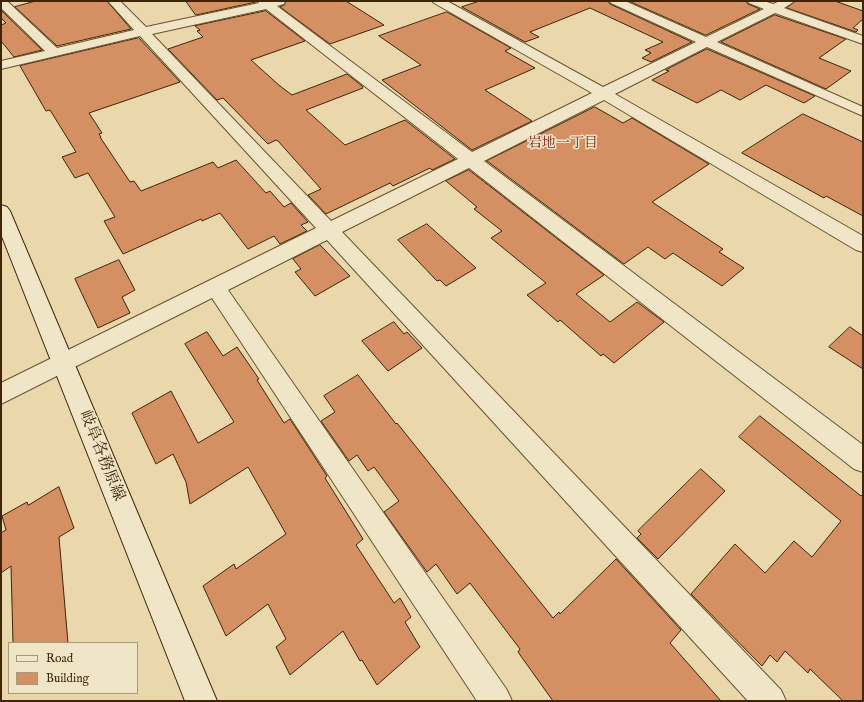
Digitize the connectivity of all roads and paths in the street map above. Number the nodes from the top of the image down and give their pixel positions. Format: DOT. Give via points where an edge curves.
graph roads {
  1 [pos="114,1"];
  2 [pos="287,1"];
  3 [pos="438,1"];
  4 [pos="615,1"];
  5 [pos="754,1"];
  6 [pos="1,2"];
  7 [pos="265,3"];
  8 [pos="781,5"];
  9 [pos="142,32"];
  10 [pos="863,40"];
  11 [pos="707,42"];
  12 [pos="54,52"];
  13 [pos="1,65"];
  14 [pos="603,94"];
  15 [pos="863,112"];
  16 [pos="471,160"];
  17 [pos="1,211"];
  18 [pos="329,231"];
  19 [pos="863,245"];
  20 [pos="215,287"];
  21 [pos="63,362"];
  22 [pos="1,394"];
  23 [pos="863,460"];
  24 [pos="201,701"];
  25 [pos="496,701"];
  26 [pos="770,701"];
  1 -- 9 [label="street"];
  2 -- 7 [label="street"];
  3 -- 14 [label="street"];
  4 -- 11 [label="street"];
  5 -- 8 [label="street"];
  6 -- 12 [label="street"];
  7 -- 9 [label="street"];
  7 -- 16 [label="street"];
  8 -- 10 [label="street"];
  8 -- 11 [label="street"];
  9 -- 12 [label="street"];
  9 -- 18 [label="street"];
  11 -- 14 [label="street"];
  11 -- 15 [label="street"];
  12 -- 13 [label="street"];
  14 -- 16 [label="street"];
  14 -- 19 [label="street"];
  16 -- 18 [label="street"];
  16 -- 23 [label="street"];
  17 -- 21 [label="street, 岐阜各務原線"];
  18 -- 20 [label="street"];
  18 -- 26 [label="street"];
  20 -- 21 [label="street"];
  20 -- 25 [label="street"];
  21 -- 22 [label="street"];
  21 -- 24 [label="street, 岐阜各務原線"];
}
